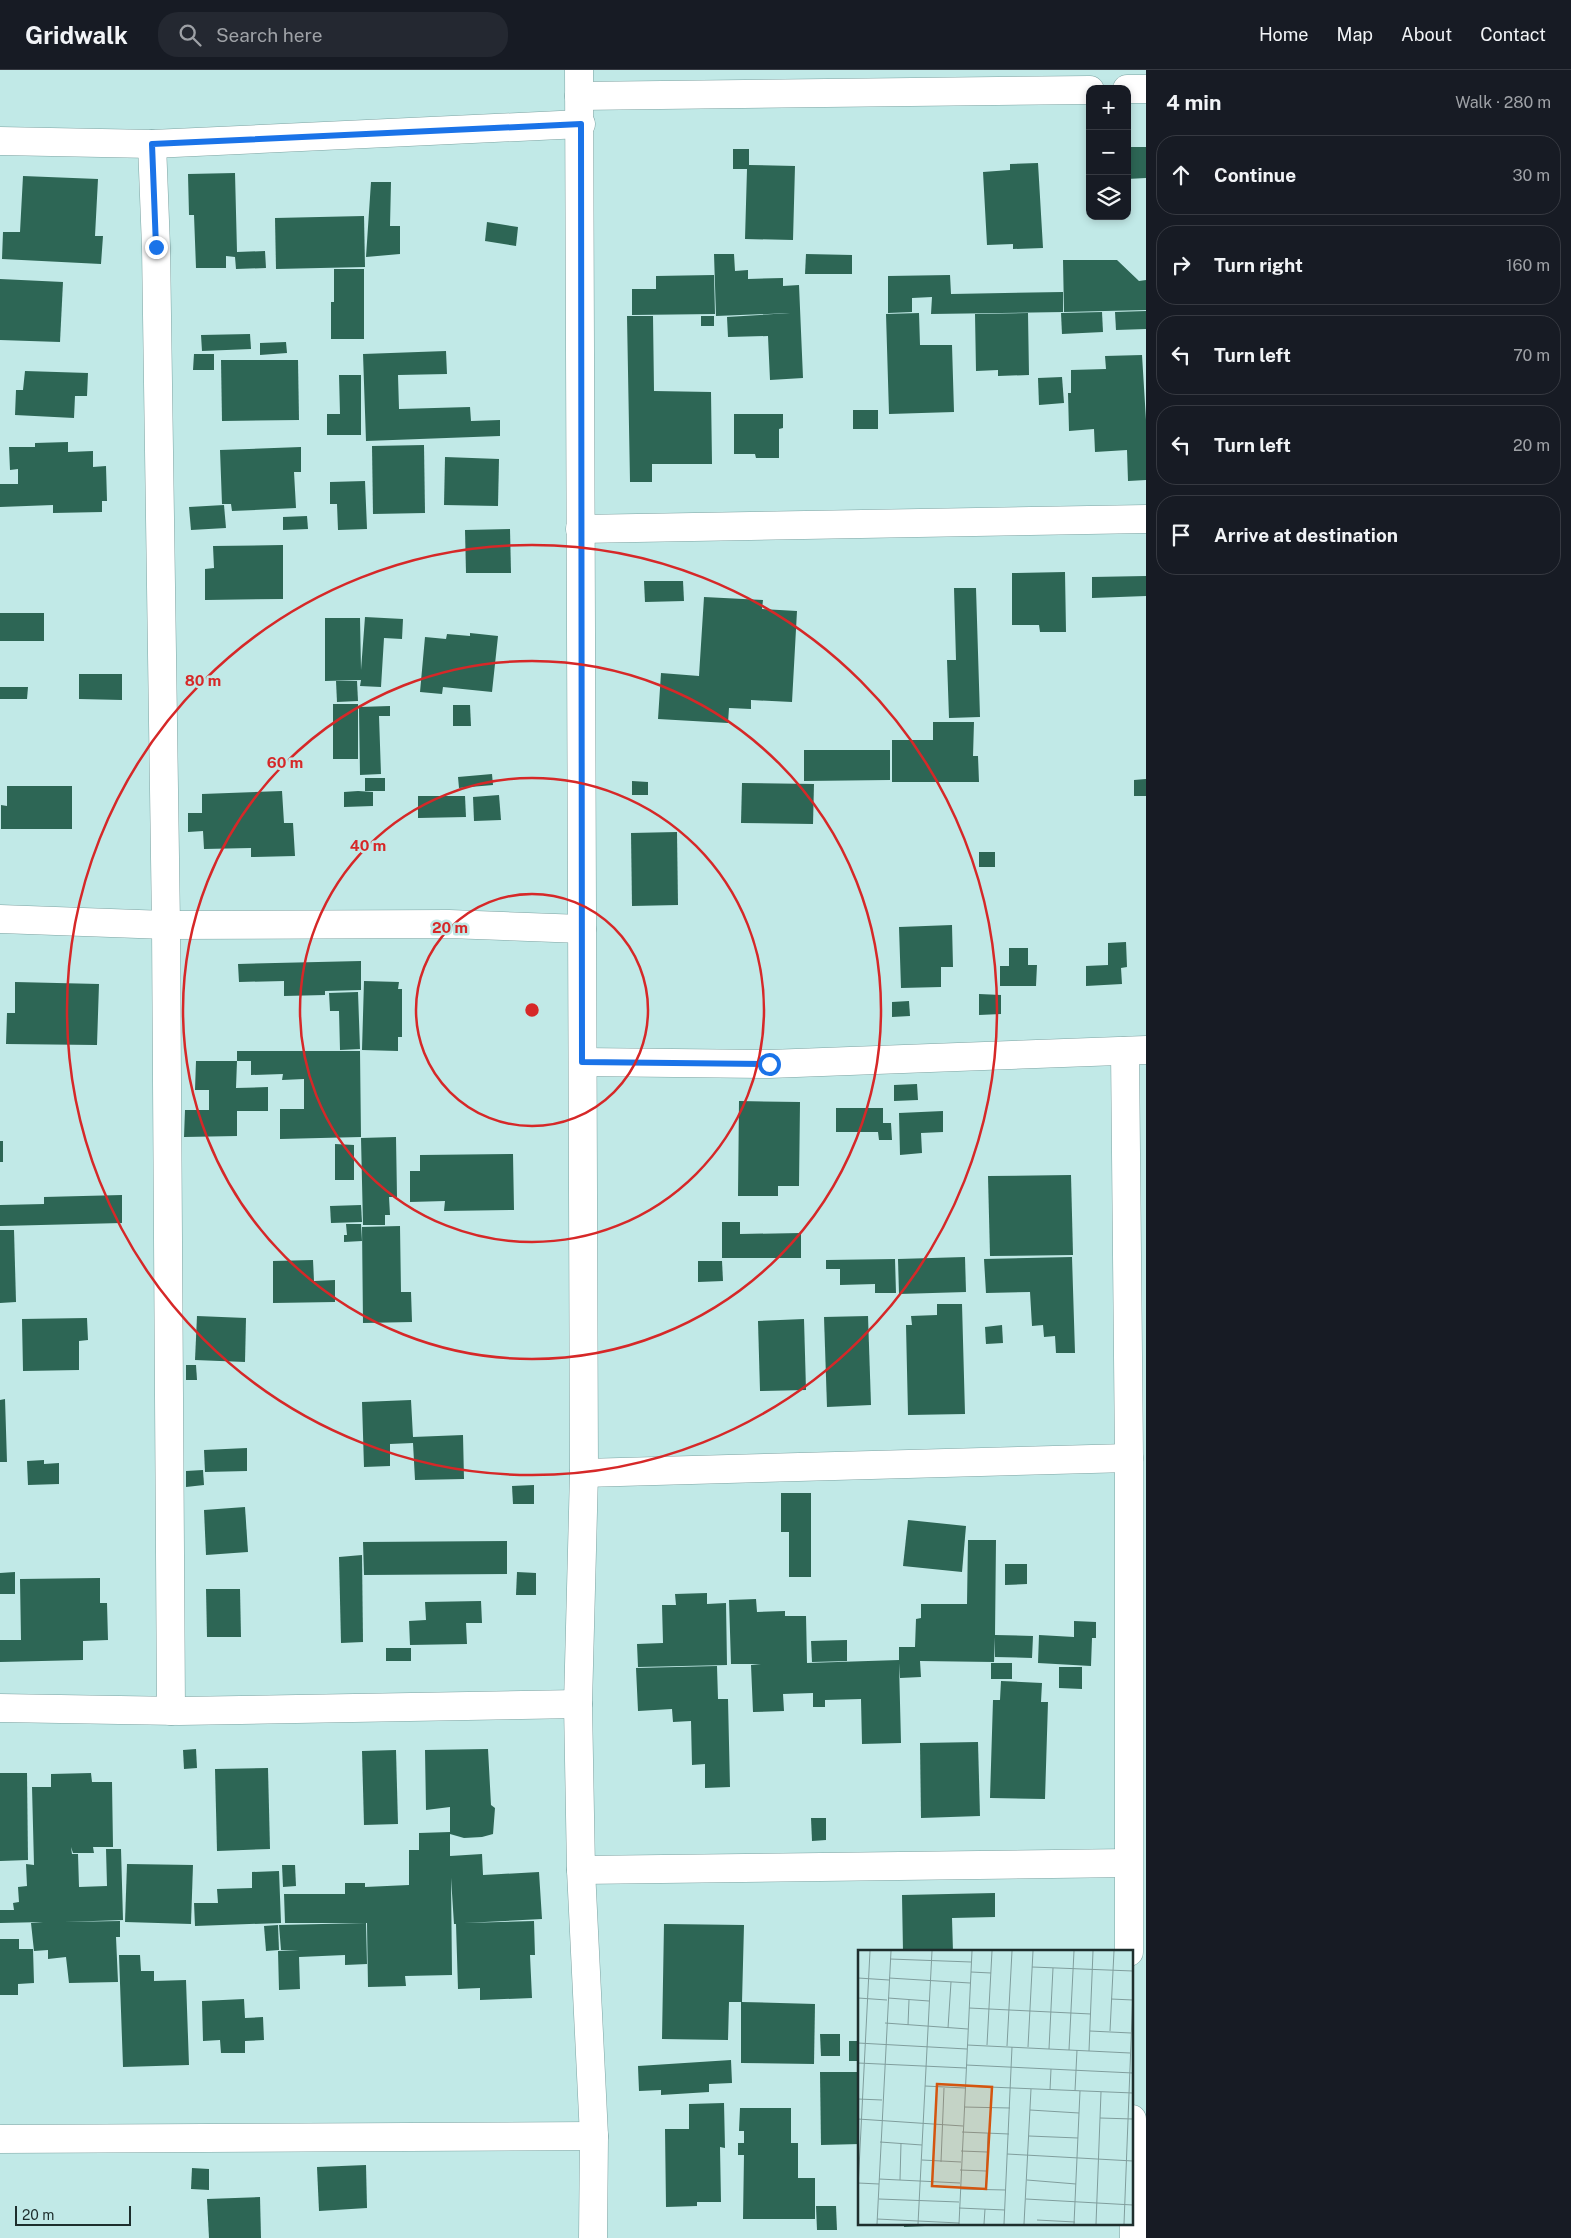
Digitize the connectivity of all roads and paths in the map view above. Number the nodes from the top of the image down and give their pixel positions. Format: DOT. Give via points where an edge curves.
graph roads {
  1 [pos="579,83"];
  2 [pos="1131,89"];
  3 [pos="1146,89"];
  4 [pos="1086,90"];
  5 [pos="581,124"];
  6 [pos="0,141"];
  7 [pos="152,144"];
  8 [pos="1146,519"];
  9 [pos="580,529"];
  10 [pos="0,919"];
  11 [pos="166,925"];
  12 [pos="582,929"];
  13 [pos="1136,1050"];
  14 [pos="582,1062"];
  15 [pos="1130,1458"];
  16 [pos="584,1473"];
  17 [pos="578,1704"];
  18 [pos="0,1708"];
  19 [pos="171,1711"];
  20 [pos="1128,1864"];
  21 [pos="580,1870"];
  22 [pos="1130,1950"];
  23 [pos="594,2136"];
  24 [pos="0,2139"];
  25 [pos="592,2238"];
  1 -- 4 [label="street"];
  1 -- 5 [label="street"];
  2 -- 3 [label="street"];
  5 -- 7 [label="street"];
  5 -- 9 [label="street"];
  6 -- 7 [label="street"];
  7 -- 11 [label="street"];
  8 -- 9 [label="street"];
  9 -- 12 [label="street"];
  10 -- 11 [label="street"];
  11 -- 12 [label="street" via="449,924"];
  11 -- 19 [label="street"];
  12 -- 14 [label="street"];
  13 -- 14 [label="street" via="769,1064"];
  13 -- 15 [label="street"];
  14 -- 16 [label="street"];
  15 -- 16 [label="street"];
  15 -- 20 [label="street"];
  16 -- 17 [label="street"];
  17 -- 19 [label="street"];
  17 -- 21 [label="street"];
  18 -- 19 [label="street"];
  20 -- 21 [label="street"];
  20 -- 22 [label="street"];
  21 -- 23 [label="street"];
  23 -- 24 [label="street"];
  23 -- 25 [label="street"];
}
